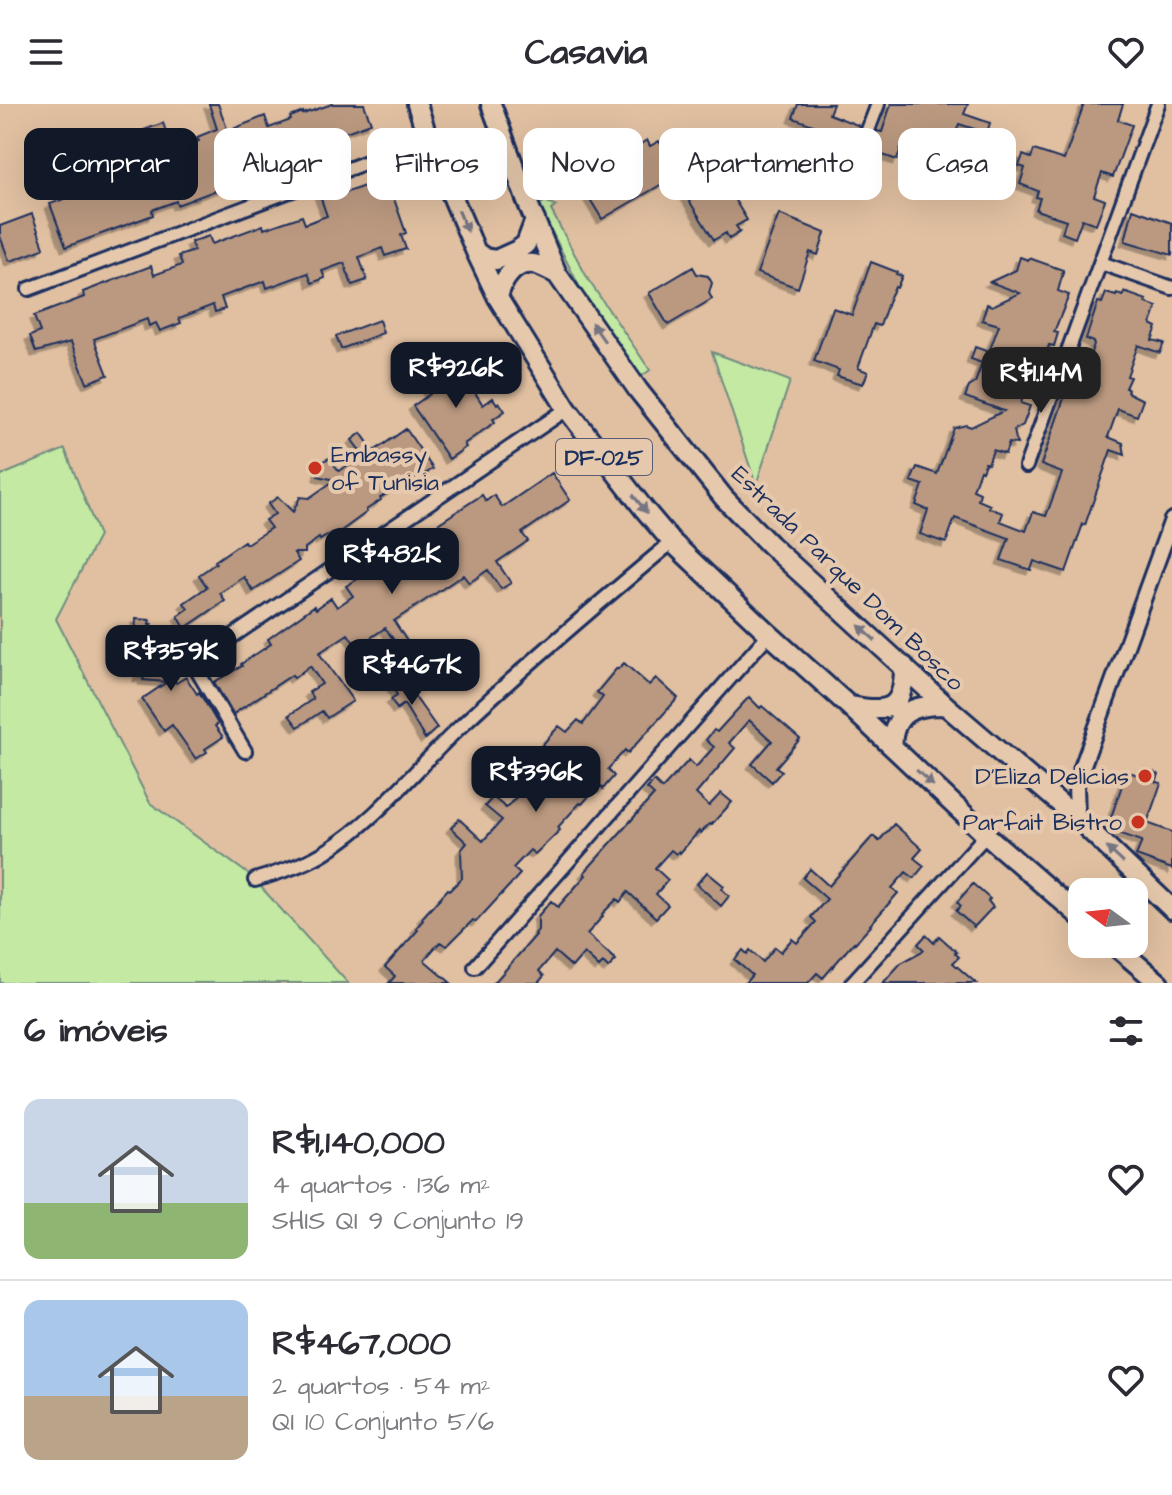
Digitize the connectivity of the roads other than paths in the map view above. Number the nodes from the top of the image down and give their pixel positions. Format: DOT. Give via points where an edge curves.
graph roads {
  1 [pos="417,104"];
  2 [pos="491,104"];
  3 [pos="878,104"];
  4 [pos="1158,104"];
  5 [pos="425,128"];
  6 [pos="869,128"];
  7 [pos="367,162"];
  8 [pos="454,200"];
  9 [pos="535,220"];
  10 [pos="476,252"];
  11 [pos="1101,263"];
  12 [pos="557,274"];
  13 [pos="1172,288"];
  14 [pos="29,289"];
  15 [pos="498,298"];
  16 [pos="567,409"];
  17 [pos="1026,466"];
  18 [pos="1172,520"];
  19 [pos="672,542"];
  20 [pos="1168,548"];
  21 [pos="769,634"];
  22 [pos="904,666"];
  23 [pos="848,705"];
  24 [pos="945,705"];
  25 [pos="892,746"];
  26 [pos="245,751"];
  27 [pos="1076,784"];
  28 [pos="1047,794"];
  29 [pos="1077,818"];
  30 [pos="986,835"];
  31 [pos="255,880"];
  32 [pos="1068,906"];
  33 [pos="1172,909"];
  34 [pos="1130,958"];
  35 [pos="475,967"];
  36 [pos="1172,976"];
  37 [pos="852,983"];
  38 [pos="1159,983"];
  39 [pos="1166,983"];
  1 -- 5 [label="main road, DF-025"];
  2 -- 9 [label="main road, Estrada Parque Dom Bosco / DF-025"];
  3 -- 6 [label="street"];
  4 -- 11 [label="street"];
  7 -- 14 [label="street"];
  8 -- 10 [label="main road, DF-025, one-way"];
  9 -- 10 [label="main road" via="526,244 518,250 496,260"];
  9 -- 12 [label="main road, Estrada Parque Dom Bosco / DF-025"];
  10 -- 15 [label="main road, DF-025"];
  11 -- 13 [label="street"];
  11 -- 17 [label="street"];
  12 -- 15 [label="main road" via="525,265 505,278"];
  22 -- 12 [label="main road, Estrada Parque Dom Bosco / DF-025, one-way" via="724,498 638,390"];
  15 -- 16 [label="main road, DF-025"];
  16 -- 19 [label="main road, DF-025, one-way"];
  16 -- 26 [label="street" via="205,655 198,672"];
  18 -- 20 [label="street"];
  19 -- 21 [label="main road, DF-025"];
  19 -- 31 [label="street" via="460,727 365,822 329,850"];
  20 -- 27 [label="street"];
  21 -- 23 [label="main road, DF-025"];
  21 -- 35 [label="street"];
  22 -- 23 [label="main road" via="894,705 873,710"];
  22 -- 24 [label="main road, Estrada Parque Dom Bosco / DF-025"];
  23 -- 25 [label="main road, DF-025"];
  24 -- 25 [label="main road" via="907,712 894,726"];
  24 -- 28 [label="main road, Estrada Parque Dom Bosco / DF-025"];
  25 -- 30 [label="main road, DF-025, one-way"];
  27 -- 28 [label="street" via="1060,794"];
  27 -- 29 [label="street"];
  28 -- 29 [label="main road, Estrada Parque Dom Bosco / DF-025"];
  33 -- 29 [label="main road, Estrada Parque Dom Bosco / DF-025, one-way"];
  30 -- 32 [label="main road, DF-025"];
  30 -- 37 [label="street"];
  34 -- 38 [label="main road"];
  36 -- 39 [label="main road"];
}
